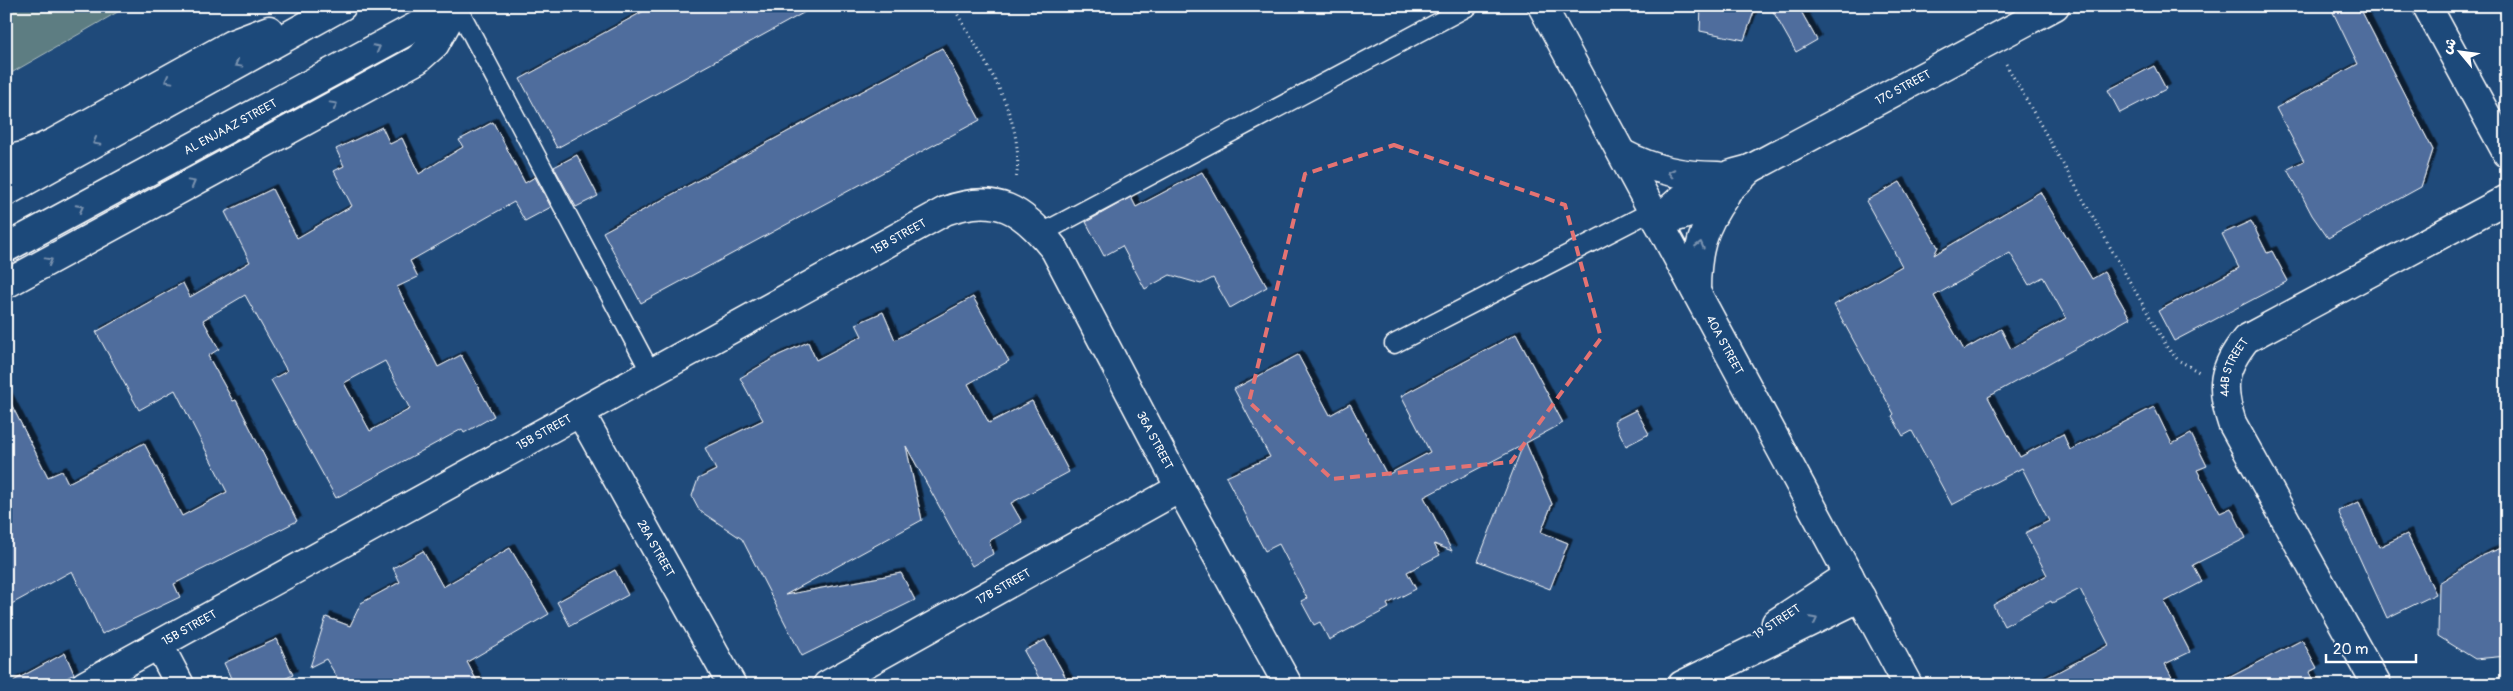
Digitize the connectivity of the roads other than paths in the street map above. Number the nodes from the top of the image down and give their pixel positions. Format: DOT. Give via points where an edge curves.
graph roads {
  1 [pos="456,6"];
  2 [pos="1469,6"];
  3 [pos="1542,6"];
  4 [pos="2055,6"];
  5 [pos="2428,6"];
  6 [pos="334,10"];
  7 [pos="2014,16"];
  8 [pos="2507,153"];
  9 [pos="1623,154"];
  10 [pos="6,160"];
  11 [pos="1723,185"];
  12 [pos="6,192"];
  13 [pos="2507,199"];
  14 [pos="1008,207"];
  15 [pos="1655,216"];
  16 [pos="1042,233"];
  17 [pos="6,248"];
  18 [pos="6,284"];
  19 [pos="1696,293"];
  20 [pos="1394,344"];
  21 [pos="651,373"];
  22 [pos="580,412"];
  23 [pos="1180,488"];
  24 [pos="1855,586"];
  25 [pos="159,645"];
  26 [pos="85,685"];
  27 [pos="180,685"];
  28 [pos="732,685"];
  29 [pos="827,685"];
  30 [pos="1288,685"];
  31 [pos="1682,685"];
  32 [pos="1908,685"];
  33 [pos="2377,685"];
  17 -- 1 [label="street, AL ENJAAZ STREET, one-way"];
  18 -- 1 [label="street, one-way" via="416,60 435,44"];
  1 -- 21 [label="lane"];
  2 -- 16 [label="lane"];
  3 -- 9 [label="street, 40A STREET"];
  4 -- 7 [label="street, 17C STREET"];
  5 -- 8 [label="street"];
  6 -- 10 [label="street, one-way" via="232,44 53,143"];
  6 -- 12 [label="street, one-way"];
  7 -- 11 [label="street, 17C STREET" via="1992,40"];
  11 -- 9 [label="street, 17C STREET, one-way" via="1669,173"];
  9 -- 15 [label="street, 40A STREET"];
  11 -- 15 [label="street, 17C STREET" via="1685,194"];
  19 -- 11 [label="street, one-way" via="1696,266 1701,241"];
  13 -- 33 [label="street, 44B STREET" via="2246,339 2232,357 2224,381 2225,401 2232,423"];
  14 -- 16 [label="street, 36A STREET"];
  14 -- 21 [label="street, 15B STREET" via="987,202 965,203 945,210"];
  15 -- 19 [label="street, 40A STREET"];
  15 -- 20 [label="lane"];
  16 -- 23 [label="street, 36A STREET" via="1055,250"];
  19 -- 24 [label="street, 40A STREET"];
  21 -- 22 [label="street, 15B STREET"];
  22 -- 25 [label="street, 15B STREET"];
  22 -- 28 [label="street, 28A STREET"];
  23 -- 29 [label="street, 17B STREET"];
  23 -- 30 [label="street, 36A STREET"];
  24 -- 31 [label="street, 19 STREET" via="1730,662"];
  24 -- 32 [label="street, 40A STREET"];
  25 -- 26 [label="street, 15B STREET"];
  25 -- 27 [label="street"];
}
